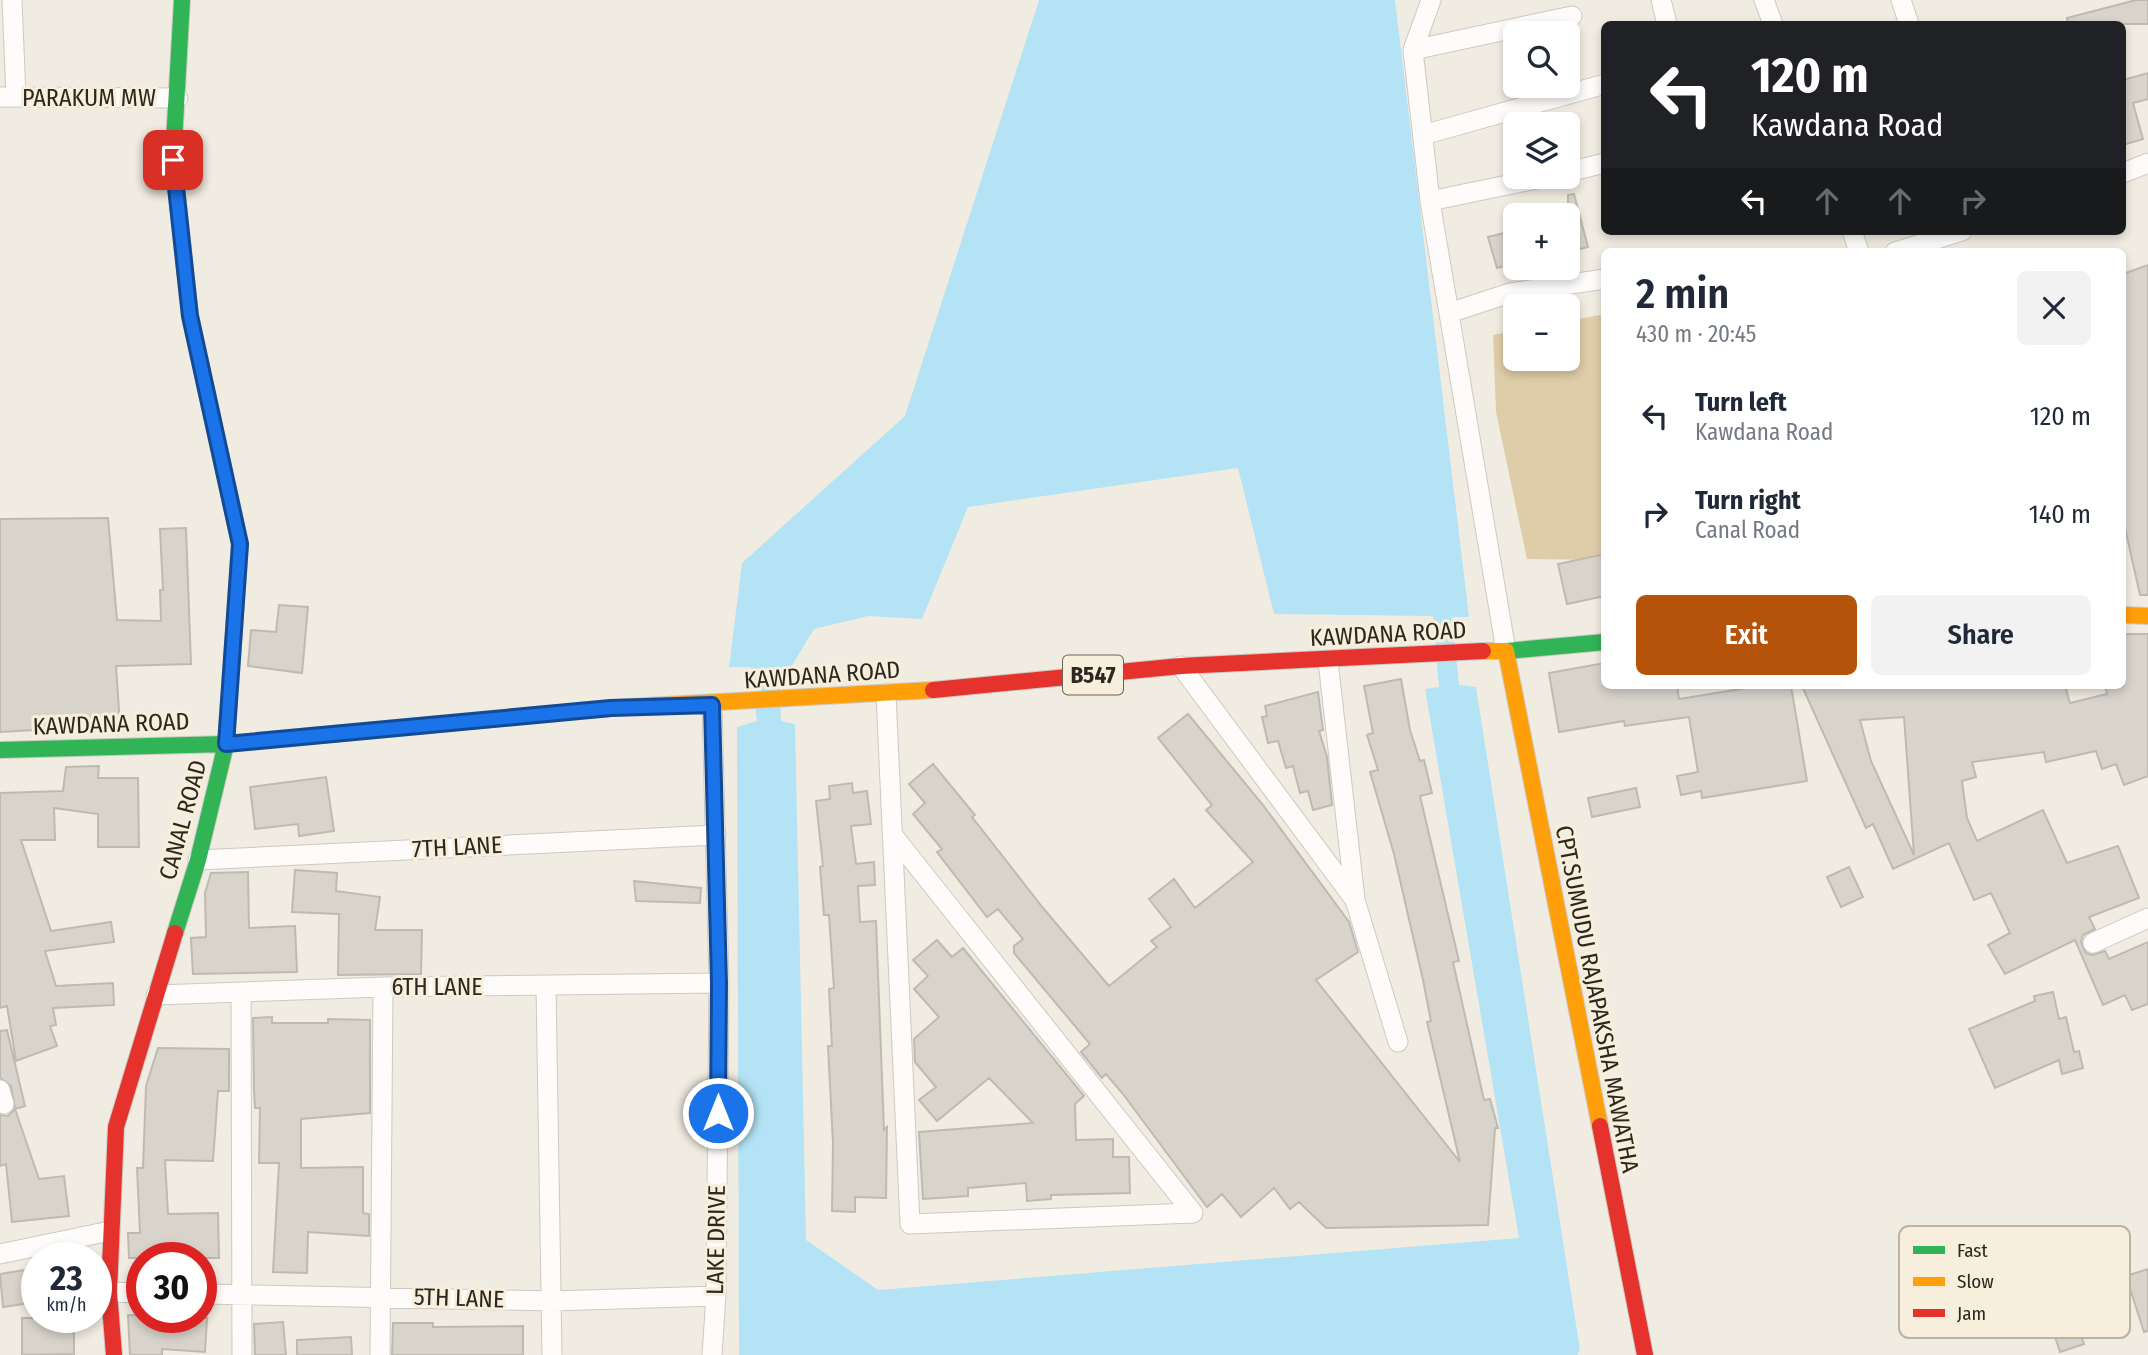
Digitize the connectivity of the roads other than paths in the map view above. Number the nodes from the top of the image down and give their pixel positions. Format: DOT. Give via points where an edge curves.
graph roads {
  1 [pos="12,0"];
  2 [pos="182,0"];
  3 [pos="1430,0"];
  4 [pos="1661,0"];
  5 [pos="1764,0"];
  6 [pos="1901,0"];
  7 [pos="1572,16"];
  8 [pos="1666,21"];
  9 [pos="1772,21"];
  10 [pos="1908,21"];
  11 [pos="1413,50"];
  12 [pos="1601,85"];
  13 [pos="8,97"];
  14 [pos="178,98"];
  15 [pos="1423,135"];
  16 [pos="2148,163"];
  17 [pos="1601,164"];
  18 [pos="1580,169"];
  19 [pos="2126,172"];
  20 [pos="1503,186"];
  21 [pos="1430,201"];
  22 [pos="1949,235"];
  23 [pos="1908,248"];
  24 [pos="1601,280"];
  25 [pos="1449,313"];
  26 [pos="2126,615"];
  27 [pos="2148,616"];
  28 [pos="1601,642"];
  29 [pos="1506,651"];
  30 [pos="1328,661"];
  31 [pos="1181,666"];
  32 [pos="886,694"];
  33 [pos="712,705"];
  34 [pos="226,744"];
  35 [pos="0,750"];
  36 [pos="716,835"];
  37 [pos="895,838"];
  38 [pos="198,860"];
  39 [pos="1355,900"];
  40 [pos="2148,918"];
  41 [pos="2093,943"];
  42 [pos="719,983"];
  43 [pos="546,986"];
  44 [pos="383,987"];
  45 [pos="241,993"];
  46 [pos="156,995"];
  47 [pos="1398,1042"];
  48 [pos="110,1231"];
  49 [pos="110,1242"];
  50 [pos="0,1254"];
  51 [pos="217,1294"];
  52 [pos="243,1295"];
  53 [pos="380,1296"];
  54 [pos="716,1296"];
  55 [pos="552,1301"];
  56 [pos="112,1330"];
  57 [pos="114,1355"];
  58 [pos="243,1355"];
  59 [pos="380,1355"];
  60 [pos="552,1355"];
  61 [pos="712,1355"];
  62 [pos="1645,1355"];
  1 -- 13 [label="street"];
  2 -- 14 [label="main road, CANAL ROAD"];
  3 -- 11 [label="street"];
  4 -- 8 [label="street"];
  5 -- 9 [label="street"];
  6 -- 10 [label="street"];
  7 -- 11 [label="street"];
  11 -- 15 [label="street"];
  12 -- 15 [label="street"];
  13 -- 14 [label="street, PARAKUM MW"];
  14 -- 34 [label="main road, CANAL ROAD" via="173,160 190,316 240,544"];
  15 -- 21 [label="street"];
  16 -- 19 [label="street"];
  17 -- 18 [label="street"];
  20 -- 21 [label="street"];
  21 -- 25 [label="street"];
  22 -- 23 [label="street"];
  24 -- 25 [label="street" via="1510,293"];
  25 -- 29 [label="street"];
  26 -- 27 [label="main road"];
  28 -- 29 [label="main road, KAWDANA ROAD"];
  29 -- 30 [label="main road, KAWDANA ROAD / B547"];
  29 -- 62 [label="main road, CPT.SUMUDU RAJAPAKSHA MAWATHA"];
  30 -- 31 [label="main road, KAWDANA ROAD / B547"];
  30 -- 39 [label="street"];
  31 -- 32 [label="main road, KAWDANA ROAD / B547"];
  31 -- 39 [label="street"];
  32 -- 33 [label="main road, KAWDANA ROAD / B547"];
  32 -- 37 [label="street"];
  33 -- 34 [label="main road, KAWDANA ROAD / B547" via="611,708"];
  33 -- 36 [label="street, LAKE DRIVE"];
  34 -- 35 [label="main road, KAWDANA ROAD / B547"];
  34 -- 38 [label="main road, CANAL ROAD"];
  36 -- 38 [label="street, 7TH LANE"];
  36 -- 42 [label="street, LAKE DRIVE"];
  37 -- 37 [label="street" via="910,1224 1193,1213 1074,1063"];
  38 -- 46 [label="main road, CANAL ROAD"];
  39 -- 47 [label="street"];
  40 -- 41 [label="street"];
  42 -- 43 [label="street, 6TH LANE"];
  42 -- 54 [label="street, LAKE DRIVE"];
  43 -- 44 [label="street, 6TH LANE"];
  43 -- 55 [label="street"];
  44 -- 45 [label="street, 6TH LANE"];
  44 -- 53 [label="street"];
  45 -- 46 [label="street, 6TH LANE"];
  45 -- 52 [label="street"];
  46 -- 48 [label="main road, CANAL ROAD" via="116,1127"];
  48 -- 49 [label="main road, CANAL ROAD"];
  48 -- 50 [label="street"];
  51 -- 52 [label="street, 5TH LANE"];
  52 -- 53 [label="street, 5TH LANE"];
  52 -- 58 [label="street"];
  53 -- 55 [label="street, 5TH LANE"];
  53 -- 59 [label="street"];
  54 -- 55 [label="street, 5TH LANE"];
  54 -- 61 [label="street, LAKE DRIVE"];
  55 -- 60 [label="street"];
  56 -- 57 [label="main road, CANAL ROAD"];
}
